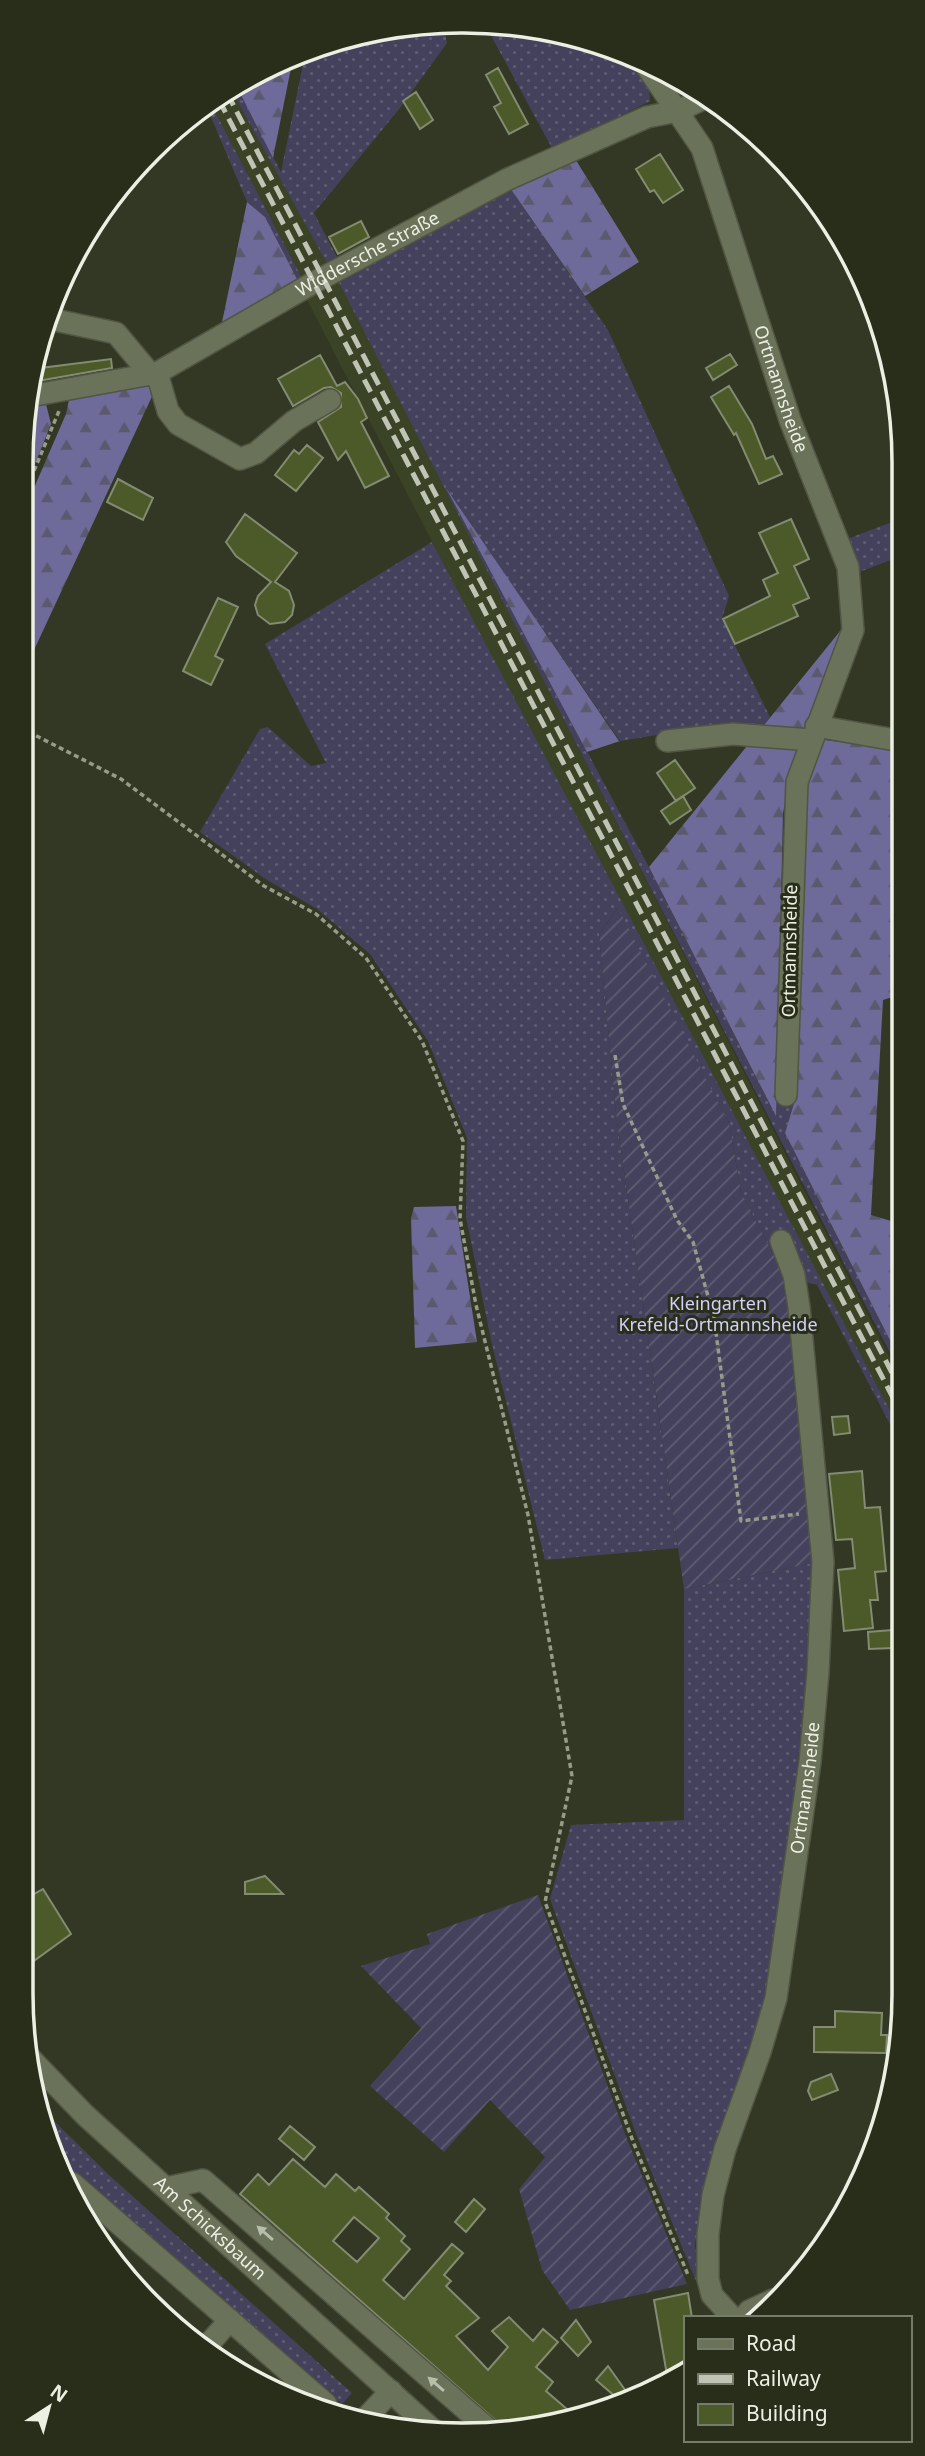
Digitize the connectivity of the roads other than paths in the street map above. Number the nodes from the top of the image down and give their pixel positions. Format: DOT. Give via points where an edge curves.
graph roads {
  1 [pos="656,80"];
  2 [pos="696,103"];
  3 [pos="678,111"];
  4 [pos="58,321"];
  5 [pos="154,374"];
  6 [pos="39,395"];
  7 [pos="330,400"];
  8 [pos="813,733"];
  9 [pos="892,740"];
  10 [pos="667,741"];
  11 [pos="786,1095"];
  12 [pos="781,1241"];
  13 [pos="40,2071"];
  14 [pos="166,2188"];
  15 [pos="98,2215"];
  16 [pos="731,2316"];
  17 [pos="230,2320"];
  18 [pos="211,2341"];
  19 [pos="391,2391"];
  20 [pos="319,2398"];
  21 [pos="371,2413"];
  22 [pos="422,2421"];
  23 [pos="481,2422"];
  1 -- 3 [label="street, Ortmannsheide"];
  2 -- 3 [label="street, Widdersche Straße"];
  3 -- 5 [label="street, Widdersche Straße" via="647,117 506,180"];
  3 -- 8 [label="street, Ortmannsheide" via="702,148 790,420 848,567 853,630"];
  4 -- 5 [label="street" via="116,333"];
  5 -- 6 [label="street, Widdersche Straße"];
  5 -- 7 [label="street" via="172,418 240,459 256,453 294,421"];
  8 -- 9 [label="street"];
  8 -- 10 [label="street"];
  8 -- 11 [label="street, Ortmannsheide" via="797,782 794,812"];
  12 -- 16 [label="street, Ortmannsheide" via="794,1275 799,1307 823,1562 810,1762 776,1998 725,2149 708,2234 712,2295"];
  13 -- 14 [label="street, Am Schicksbaum"];
  14 -- 19 [label="street, Am Schicksbaum"];
  23 -- 14 [label="street, one-way" via="203,2180"];
  15 -- 17 [label="street"];
  17 -- 18 [label="street"];
  17 -- 20 [label="street"];
  19 -- 21 [label="street"];
  19 -- 22 [label="street, Am Schicksbaum"];
}
